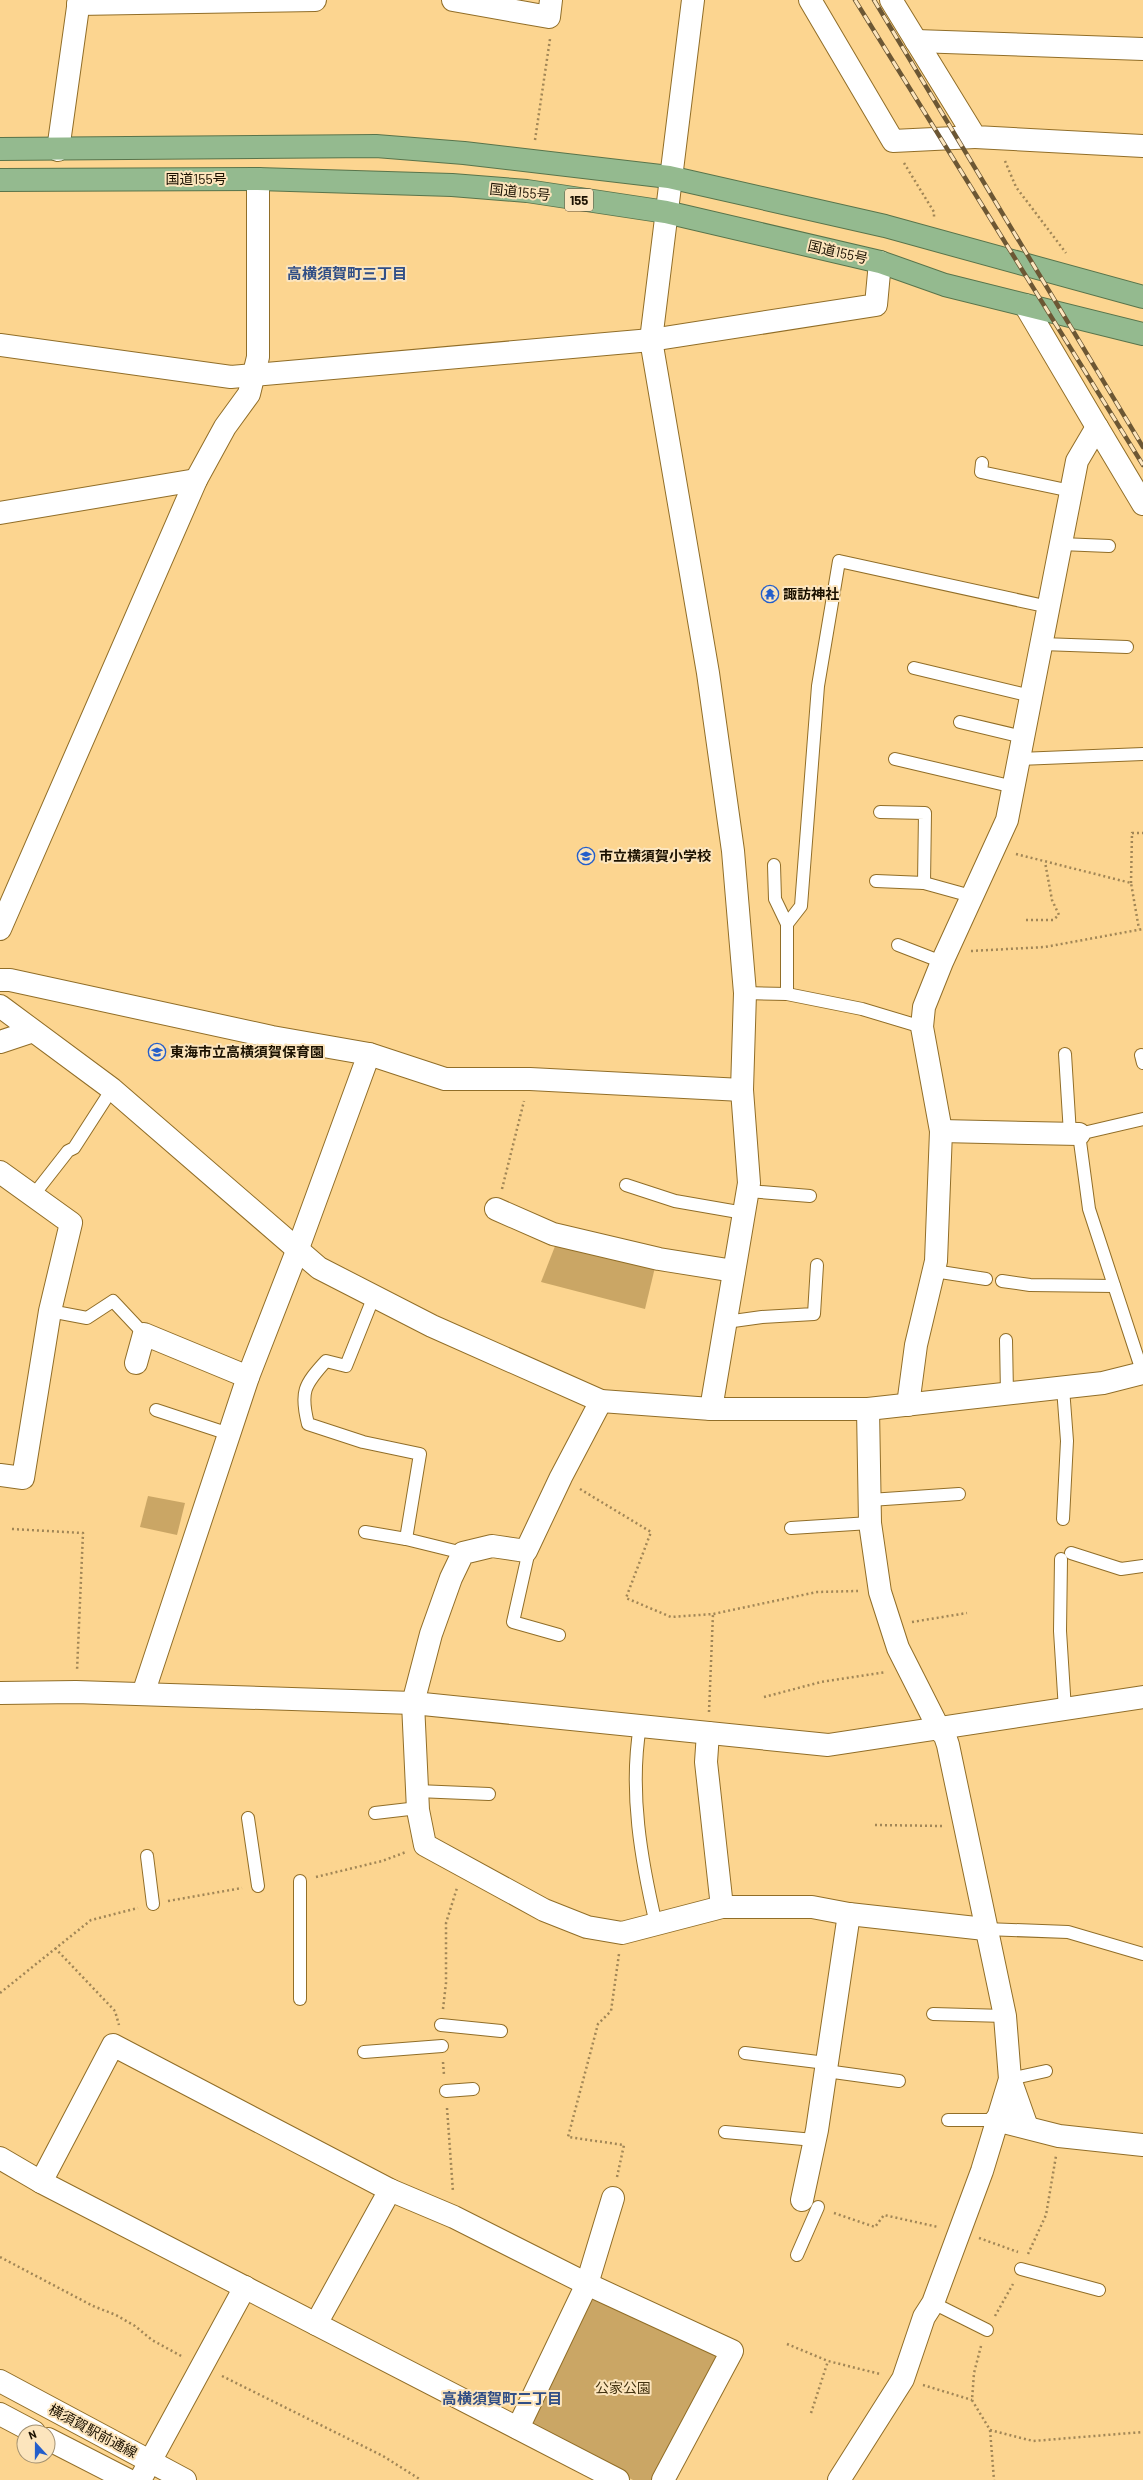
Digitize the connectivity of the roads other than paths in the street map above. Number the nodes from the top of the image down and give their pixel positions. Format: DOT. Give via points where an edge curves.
graph roads {
  1 [pos="315,0"];
  2 [pos="453,0"];
  3 [pos="693,0"];
  4 [pos="810,0"];
  5 [pos="891,0"];
  6 [pos="78,2"];
  7 [pos="550,8"];
  8 [pos="916,41"];
  9 [pos="1143,49"];
  10 [pos="975,138"];
  11 [pos="1143,146"];
  12 [pos="0,149"];
  13 [pos="58,150"];
  14 [pos="670,178"];
  15 [pos="258,179"];
  16 [pos="0,180"];
  17 [pos="666,212"];
  18 [pos="880,262"];
  19 [pos="1143,296"];
  20 [pos="1025,305"];
  21 [pos="1143,334"];
  22 [pos="651,340"];
  23 [pos="0,345"];
  24 [pos="254,376"];
  25 [pos="1097,427"];
  26 [pos="982,463"];
  27 [pos="196,480"];
  28 [pos="1071,491"];
  29 [pos="1143,504"];
  30 [pos="0,513"];
  31 [pos="1061,544"];
  32 [pos="1109,546"];
  33 [pos="1049,608"];
  34 [pos="1042,644"];
  35 [pos="1127,647"];
  36 [pos="914,668"];
  37 [pos="1031,696"];
  38 [pos="960,722"];
  39 [pos="1024,737"];
  40 [pos="1143,754"];
  41 [pos="894,759"];
  42 [pos="1019,759"];
  43 [pos="1014,786"];
  44 [pos="880,812"];
  45 [pos="774,865"];
  46 [pos="876,881"];
  47 [pos="924,882"];
  48 [pos="971,896"];
  49 [pos="787,924"];
  50 [pos="0,929"];
  51 [pos="898,945"];
  52 [pos="944,958"];
  53 [pos="0,980"];
  54 [pos="745,993"];
  55 [pos="787,994"];
  56 [pos="0,1006"];
  57 [pos="922,1027"];
  58 [pos="32,1031"];
  59 [pos="0,1042"];
  60 [pos="369,1054"];
  61 [pos="1065,1054"];
  62 [pos="112,1089"];
  63 [pos="742,1090"];
  64 [pos="1143,1119"];
  65 [pos="941,1131"];
  66 [pos="1074,1134"];
  67 [pos="0,1172"];
  68 [pos="626,1185"];
  69 [pos="748,1191"];
  70 [pos="810,1196"];
  71 [pos="32,1197"];
  72 [pos="496,1209"];
  73 [pos="744,1213"];
  74 [pos="297,1250"];
  75 [pos="817,1266"];
  76 [pos="734,1270"];
  77 [pos="934,1271"];
  78 [pos="986,1279"];
  79 [pos="1002,1281"];
  80 [pos="1114,1286"];
  81 [pos="374,1296"];
  82 [pos="50,1311"];
  83 [pos="726,1322"];
  84 [pos="144,1334"];
  85 [pos="1006,1340"];
  86 [pos="136,1363"];
  87 [pos="1143,1374"];
  88 [pos="248,1377"];
  89 [pos="1063,1388"];
  90 [pos="1007,1394"];
  91 [pos="601,1402"];
  92 [pos="908,1405"];
  93 [pos="711,1409"];
  94 [pos="868,1409"];
  95 [pos="156,1410"];
  96 [pos="228,1434"];
  97 [pos="0,1475"];
  98 [pos="959,1494"];
  99 [pos="870,1500"];
  100 [pos="1063,1519"];
  101 [pos="870,1523"];
  102 [pos="791,1528"];
  103 [pos="364,1532"];
  104 [pos="406,1539"];
  105 [pos="526,1551"];
  106 [pos="464,1553"];
  107 [pos="1143,1566"];
  108 [pos="559,1634"];
  109 [pos="0,1693"];
  110 [pos="143,1694"];
  111 [pos="1143,1697"];
  112 [pos="413,1703"];
  113 [pos="1065,1710"];
  114 [pos="640,1726"];
  115 [pos="939,1729"];
  116 [pos="708,1732"];
  117 [pos="489,1794"];
  118 [pos="418,1800"];
  119 [pos="375,1813"];
  120 [pos="248,1818"];
  121 [pos="147,1856"];
  122 [pos="300,1880"];
  123 [pos="258,1886"];
  124 [pos="152,1904"];
  125 [pos="722,1907"];
  126 [pos="849,1914"];
  127 [pos="656,1924"];
  128 [pos="985,1929"];
  129 [pos="1143,1954"];
  130 [pos="300,1999"];
  131 [pos="932,2014"];
  132 [pos="1005,2016"];
  133 [pos="441,2025"];
  134 [pos="500,2032"];
  135 [pos="442,2046"];
  136 [pos="364,2052"];
  137 [pos="745,2053"];
  138 [pos="826,2067"];
  139 [pos="1046,2071"];
  140 [pos="1010,2079"];
  141 [pos="899,2080"];
  142 [pos="473,2089"];
  143 [pos="446,2091"];
  144 [pos="948,2120"];
  145 [pos="996,2120"];
  146 [pos="1027,2127"];
  147 [pos="724,2132"];
  148 [pos="814,2140"];
  149 [pos="1143,2145"];
  150 [pos="0,2158"];
  151 [pos="41,2182"];
  152 [pos="390,2190"];
  153 [pos="613,2198"];
  154 [pos="810,2204"];
  155 [pos="797,2255"];
  156 [pos="1021,2269"];
  157 [pos="587,2284"];
  158 [pos="245,2288"];
  159 [pos="1099,2290"];
  160 [pos="933,2303"];
  161 [pos="316,2324"];
  162 [pos="987,2330"];
  163 [pos="0,2381"];
  164 [pos="0,2414"];
  165 [pos="19,2424"];
  166 [pos="518,2428"];
  167 [pos="56,2443"];
  168 [pos="151,2462"];
  169 [pos="128,2480"];
  170 [pos="140,2480"];
  171 [pos="185,2480"];
  172 [pos="618,2480"];
  173 [pos="663,2480"];
  174 [pos="839,2480"];
  1 -- 6 [label="street"];
  2 -- 7 [label="street"];
  3 -- 14 [label="street"];
  4 -- 10 [label="street" via="893,141"];
  5 -- 8 [label="street"];
  6 -- 13 [label="street"];
  8 -- 9 [label="street"];
  8 -- 10 [label="street"];
  10 -- 11 [label="street"];
  12 -- 13 [label="highway, 155"];
  13 -- 14 [label="highway, 155" via="376,146 471,154"];
  14 -- 17 [label="street"];
  14 -- 19 [label="highway, 155" via="885,226"];
  15 -- 16 [label="highway, 国道155号 / 155"];
  15 -- 17 [label="highway, 国道155号 / 155" via="452,185 519,191"];
  15 -- 24 [label="street" via="258,357"];
  17 -- 18 [label="highway, 国道155号 / 155"];
  17 -- 22 [label="street"];
  18 -- 20 [label="highway, 国道155号 / 155" via="945,285"];
  18 -- 22 [label="street" via="876,305"];
  20 -- 21 [label="highway, 国道155号 / 155"];
  20 -- 25 [label="street"];
  22 -- 24 [label="street"];
  22 -- 54 [label="street" via="712,704 733,851"];
  23 -- 24 [label="street" via="231,377"];
  24 -- 27 [label="street" via="250,394 225,427"];
  25 -- 28 [label="street" via="1077,461"];
  25 -- 29 [label="street"];
  26 -- 28 [label="lane" via="981,472"];
  27 -- 30 [label="street"];
  27 -- 50 [label="street"];
  28 -- 31 [label="street"];
  31 -- 32 [label="lane"];
  31 -- 33 [label="street"];
  33 -- 34 [label="street"];
  33 -- 49 [label="lane" via="839,561 818,686 801,906"];
  34 -- 35 [label="lane"];
  34 -- 37 [label="street"];
  36 -- 37 [label="lane"];
  37 -- 39 [label="street"];
  38 -- 39 [label="lane"];
  39 -- 42 [label="street"];
  40 -- 42 [label="lane"];
  41 -- 43 [label="lane"];
  42 -- 43 [label="street"];
  43 -- 48 [label="street" via="1007,820"];
  44 -- 47 [label="lane" via="925,813"];
  45 -- 49 [label="lane" via="775,899"];
  46 -- 47 [label="lane"];
  47 -- 48 [label="lane"];
  48 -- 52 [label="street"];
  49 -- 55 [label="lane"];
  51 -- 52 [label="lane"];
  52 -- 57 [label="street" via="924,1007"];
  53 -- 60 [label="street" via="10,980 272,1037"];
  54 -- 55 [label="lane"];
  54 -- 63 [label="street"];
  55 -- 57 [label="lane" via="862,1009"];
  56 -- 58 [label="street"];
  57 -- 65 [label="street"];
  58 -- 59 [label="street"];
  58 -- 62 [label="street"];
  60 -- 63 [label="street" via="445,1079 530,1079"];
  60 -- 74 [label="street"];
  61 -- 66 [label="lane"];
  62 -- 71 [label="lane" via="74,1148 68,1151"];
  62 -- 74 [label="street"];
  63 -- 69 [label="street"];
  64 -- 66 [label="lane"];
  65 -- 66 [label="street"];
  65 -- 77 [label="street"];
  66 -- 80 [label="lane" via="1089,1209"];
  67 -- 71 [label="street"];
  68 -- 73 [label="lane" via="675,1201"];
  69 -- 70 [label="lane"];
  69 -- 73 [label="street"];
  71 -- 82 [label="street" via="71,1223"];
  72 -- 76 [label="street" via="553,1234 659,1259"];
  73 -- 76 [label="street"];
  74 -- 81 [label="street" via="319,1268"];
  74 -- 88 [label="street"];
  75 -- 83 [label="lane" via="814,1314"];
  76 -- 83 [label="street"];
  77 -- 78 [label="lane"];
  77 -- 92 [label="street" via="916,1344"];
  79 -- 80 [label="lane" via="1036,1286"];
  80 -- 87 [label="lane"];
  81 -- 91 [label="street" via="432,1326"];
  81 -- 104 [label="lane" via="346,1366 326,1361 313,1375 304,1391 302,1403 308,1424 363,1442 420,1454"];
  82 -- 84 [label="lane" via="87,1318 113,1301"];
  82 -- 97 [label="street" via="23,1478"];
  83 -- 93 [label="street"];
  84 -- 86 [label="street"];
  84 -- 88 [label="street"];
  85 -- 90 [label="lane"];
  87 -- 89 [label="street"];
  88 -- 96 [label="street"];
  89 -- 90 [label="street"];
  89 -- 100 [label="lane" via="1067,1441"];
  90 -- 92 [label="street"];
  91 -- 93 [label="street"];
  91 -- 105 [label="street" via="561,1477"];
  92 -- 94 [label="street"];
  93 -- 94 [label="street"];
  94 -- 99 [label="street"];
  95 -- 96 [label="lane"];
  96 -- 110 [label="street"];
  98 -- 99 [label="lane"];
  99 -- 101 [label="street"];
  101 -- 102 [label="lane"];
  101 -- 115 [label="street" via="880,1592 890,1626 906,1668"];
  103 -- 104 [label="lane"];
  104 -- 106 [label="lane"];
  105 -- 106 [label="street" via="492,1546"];
  105 -- 108 [label="lane" via="528,1555 513,1622"];
  106 -- 112 [label="street" via="451,1578 431,1634"];
  107 -- 113 [label="lane" via="1121,1569 1066,1556 1060,1631"];
  109 -- 110 [label="street"];
  110 -- 112 [label="street"];
  111 -- 113 [label="street"];
  112 -- 114 [label="street"];
  112 -- 118 [label="street"];
  113 -- 115 [label="street"];
  114 -- 116 [label="street"];
  114 -- 127 [label="lane" via="637,1756 638,1819 644,1874"];
  115 -- 116 [label="street" via="828,1745"];
  115 -- 128 [label="street" via="946,1736"];
  116 -- 125 [label="street" via="706,1762"];
  117 -- 118 [label="lane"];
  118 -- 119 [label="lane"];
  118 -- 127 [label="street" via="425,1845 544,1910 587,1927 622,1933"];
  120 -- 123 [label="lane"];
  121 -- 124 [label="lane"];
  122 -- 130 [label="lane"];
  125 -- 126 [label="street" via="812,1907"];
  125 -- 127 [label="street"];
  126 -- 128 [label="street"];
  126 -- 138 [label="street"];
  128 -- 129 [label="lane" via="1068,1932"];
  128 -- 132 [label="street"];
  131 -- 132 [label="lane"];
  132 -- 140 [label="street"];
  133 -- 134 [label="lane"];
  135 -- 136 [label="lane"];
  137 -- 138 [label="lane"];
  138 -- 141 [label="lane"];
  138 -- 148 [label="street"];
  139 -- 140 [label="lane"];
  140 -- 145 [label="street"];
  140 -- 146 [label="street"];
  142 -- 143 [label="lane"];
  144 -- 145 [label="lane"];
  145 -- 146 [label="street"];
  145 -- 160 [label="street" via="982,2170"];
  146 -- 149 [label="street" via="1059,2136"];
  147 -- 148 [label="lane"];
  148 -- 154 [label="street"];
  150 -- 151 [label="street"];
  151 -- 152 [label="street" via="113,2045"];
  151 -- 158 [label="street"];
  152 -- 157 [label="street" via="454,2217"];
  152 -- 161 [label="street"];
  153 -- 157 [label="street"];
  154 -- 155 [label="lane"];
  156 -- 159 [label="lane"];
  157 -- 166 [label="street"];
  157 -- 173 [label="street" via="732,2351"];
  158 -- 161 [label="street"];
  158 -- 168 [label="street"];
  160 -- 162 [label="lane"];
  160 -- 174 [label="street" via="924,2317 903,2378"];
  161 -- 166 [label="street"];
  163 -- 168 [label="street, 横須賀駅前通線"];
  164 -- 165 [label="street, 横須賀駅前通線"];
  166 -- 172 [label="street"];
  167 -- 169 [label="street, 横須賀駅前通線"];
  168 -- 170 [label="street"];
  168 -- 171 [label="street, 横須賀駅前通線"];
}
